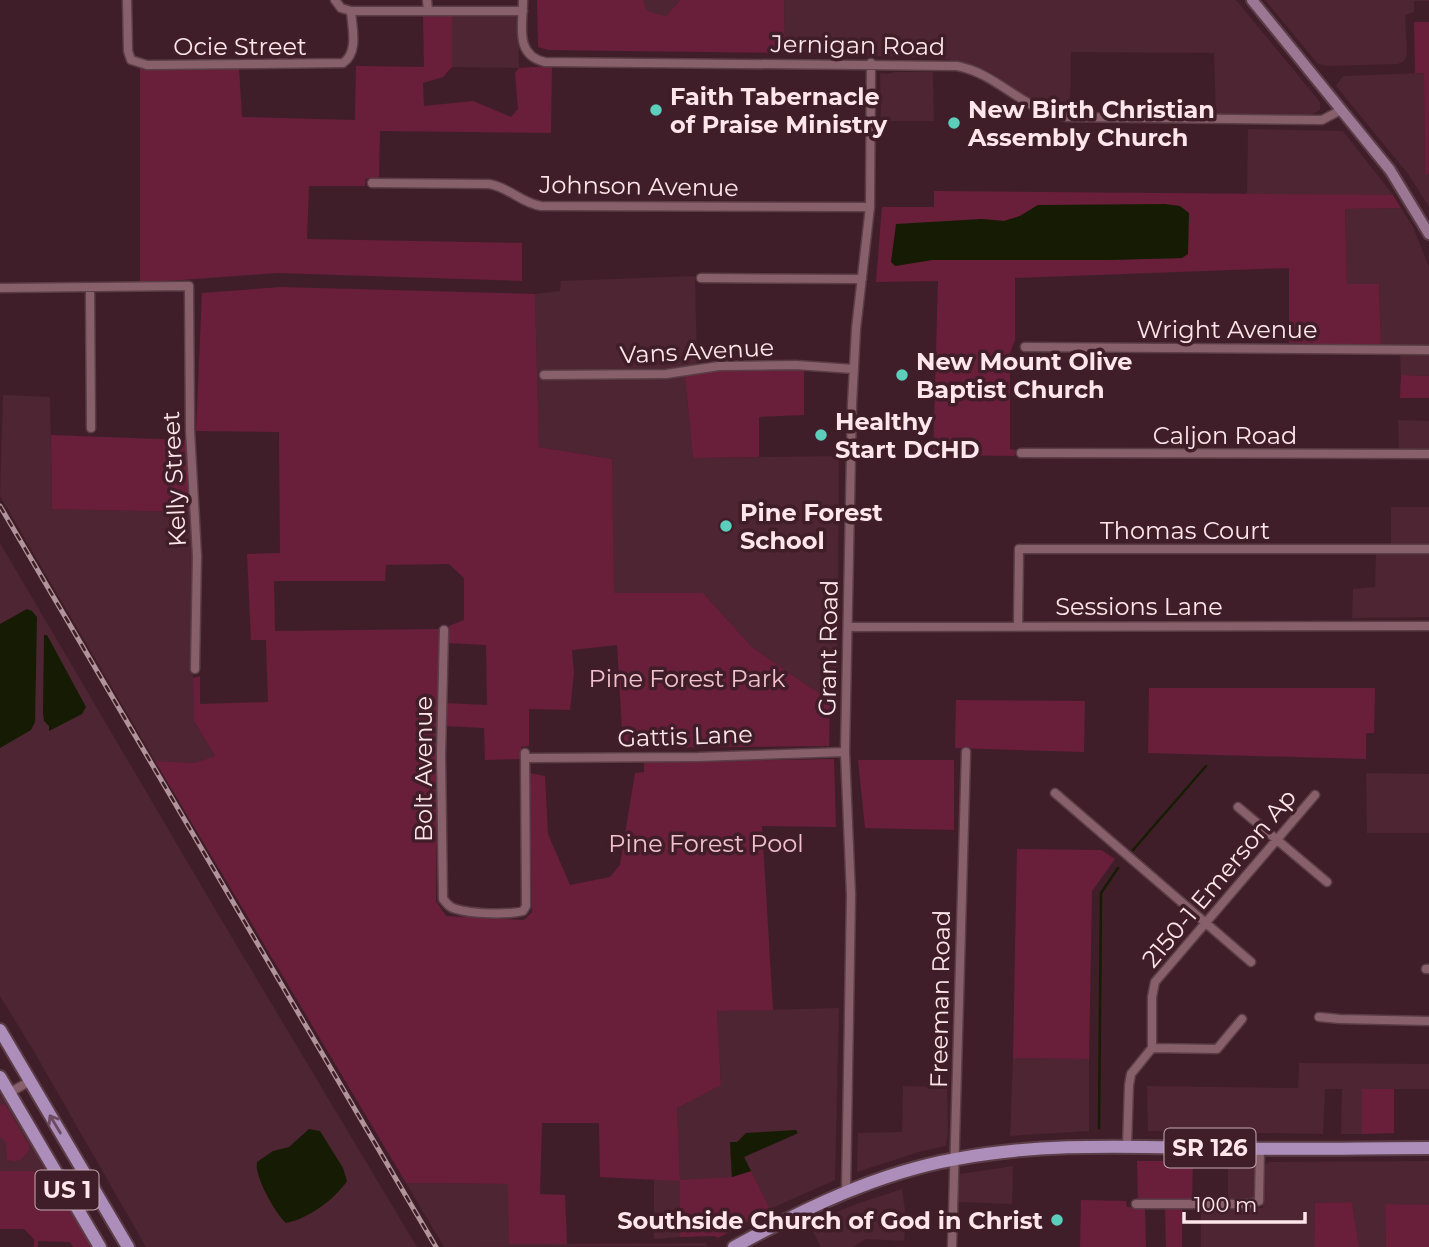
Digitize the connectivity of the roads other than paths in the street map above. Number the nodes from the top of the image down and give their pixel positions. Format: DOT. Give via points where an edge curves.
graph roads {
  1 [pos="127,0"];
  2 [pos="335,0"];
  3 [pos="428,0"];
  4 [pos="523,0"];
  5 [pos="1252,0"];
  6 [pos="351,11"];
  7 [pos="428,11"];
  8 [pos="523,11"];
  9 [pos="871,63"];
  10 [pos="1341,110"];
  11 [pos="372,183"];
  12 [pos="870,207"];
  13 [pos="1429,234"];
  14 [pos="701,278"];
  15 [pos="862,279"];
  16 [pos="0,288"];
  17 [pos="90,288"];
  18 [pos="1025,346"];
  19 [pos="1429,350"];
  20 [pos="853,369"];
  21 [pos="544,375"];
  22 [pos="90,428"];
  23 [pos="1021,453"];
  24 [pos="1429,454"];
  25 [pos="1429,549"];
  26 [pos="1018,626"];
  27 [pos="1429,626"];
  28 [pos="848,627"];
  29 [pos="444,630"];
  30 [pos="195,669"];
  31 [pos="845,752"];
  32 [pos="966,752"];
  33 [pos="1055,793"];
  34 [pos="1315,795"];
  35 [pos="1238,807"];
  36 [pos="1277,840"];
  37 [pos="1327,882"];
  38 [pos="523,911"];
  39 [pos="1205,923"];
  40 [pos="1251,962"];
  41 [pos="1319,1017"];
  42 [pos="1242,1019"];
  43 [pos="1429,1021"];
  44 [pos="0,1030"];
  45 [pos="1152,1048"];
  46 [pos="0,1077"];
  47 [pos="30,1081"];
  48 [pos="9,1093"];
  49 [pos="1127,1146"];
  50 [pos="1429,1148"];
  51 [pos="1260,1149"];
  52 [pos="955,1159"];
  53 [pos="846,1192"];
  54 [pos="1136,1204"];
  55 [pos="100,1247"];
  56 [pos="128,1247"];
  57 [pos="734,1247"];
  58 [pos="952,1247"];
  1 -- 6 [label="street, Ocie Street" via="128,51 131,60 147,65 336,65 349,60 353,48"];
  2 -- 6 [label="street"];
  3 -- 7 [label="street"];
  4 -- 8 [label="street"];
  5 -- 10 [label="main road"];
  6 -- 7 [label="street"];
  7 -- 8 [label="street"];
  8 -- 9 [label="street, Jernigan Road" via="522,38 529,56 545,62"];
  9 -- 10 [label="street, Jernigan Road" via="968,68 1036,109 1067,117 1322,120"];
  9 -- 12 [label="street, Grant Road"];
  10 -- 13 [label="main road" via="1390,170"];
  11 -- 12 [label="street, Johnson Avenue" via="489,184 541,206"];
  12 -- 15 [label="street, Grant Road"];
  14 -- 15 [label="street"];
  15 -- 20 [label="street, Grant Road"];
  16 -- 17 [label="street"];
  17 -- 22 [label="street"];
  17 -- 30 [label="street, Kelly Street" via="189,286 197,556"];
  18 -- 19 [label="street, Wright Avenue"];
  20 -- 21 [label="street, Vans Avenue" via="719,366 666,374"];
  20 -- 28 [label="street, Grant Road"];
  23 -- 24 [label="street, Caljon Road"];
  25 -- 26 [label="street, Thomas Court" via="1019,549"];
  26 -- 27 [label="street, Sessions Lane"];
  26 -- 28 [label="street, Sessions Lane"];
  28 -- 31 [label="street, Grant Road"];
  29 -- 38 [label="street, Bolt Avenue" via="443,899 458,911"];
  31 -- 38 [label="street, Gattis Lane" via="526,756"];
  31 -- 53 [label="street, Grant Road" via="851,895"];
  32 -- 52 [label="street, Freeman Road"];
  33 -- 39 [label="street"];
  34 -- 36 [label="street, 2150-1 Emerson Ap"];
  35 -- 36 [label="street"];
  36 -- 37 [label="street"];
  36 -- 39 [label="street, 2150-1 Emerson Ap"];
  39 -- 40 [label="street"];
  39 -- 45 [label="street, 2150-1 Emerson Ap" via="1153,986"];
  41 -- 43 [label="street"];
  42 -- 45 [label="street" via="1217,1049"];
  44 -- 47 [label="main road, US 1"];
  45 -- 49 [label="street" via="1131,1074"];
  46 -- 48 [label="main road, US 1"];
  47 -- 48 [label="street"];
  56 -- 47 [label="main road, US 1, one-way"];
  48 -- 55 [label="main road, US 1"];
  49 -- 51 [label="main road, SR 126"];
  49 -- 52 [label="main road, SR 126" via="1047,1147"];
  50 -- 51 [label="main road, SR 126"];
  51 -- 54 [label="street" via="1259,1201"];
  52 -- 53 [label="main road, SR 126"];
  52 -- 58 [label="street, Freeman Road"];
  53 -- 57 [label="main road, SR 126"];
}
